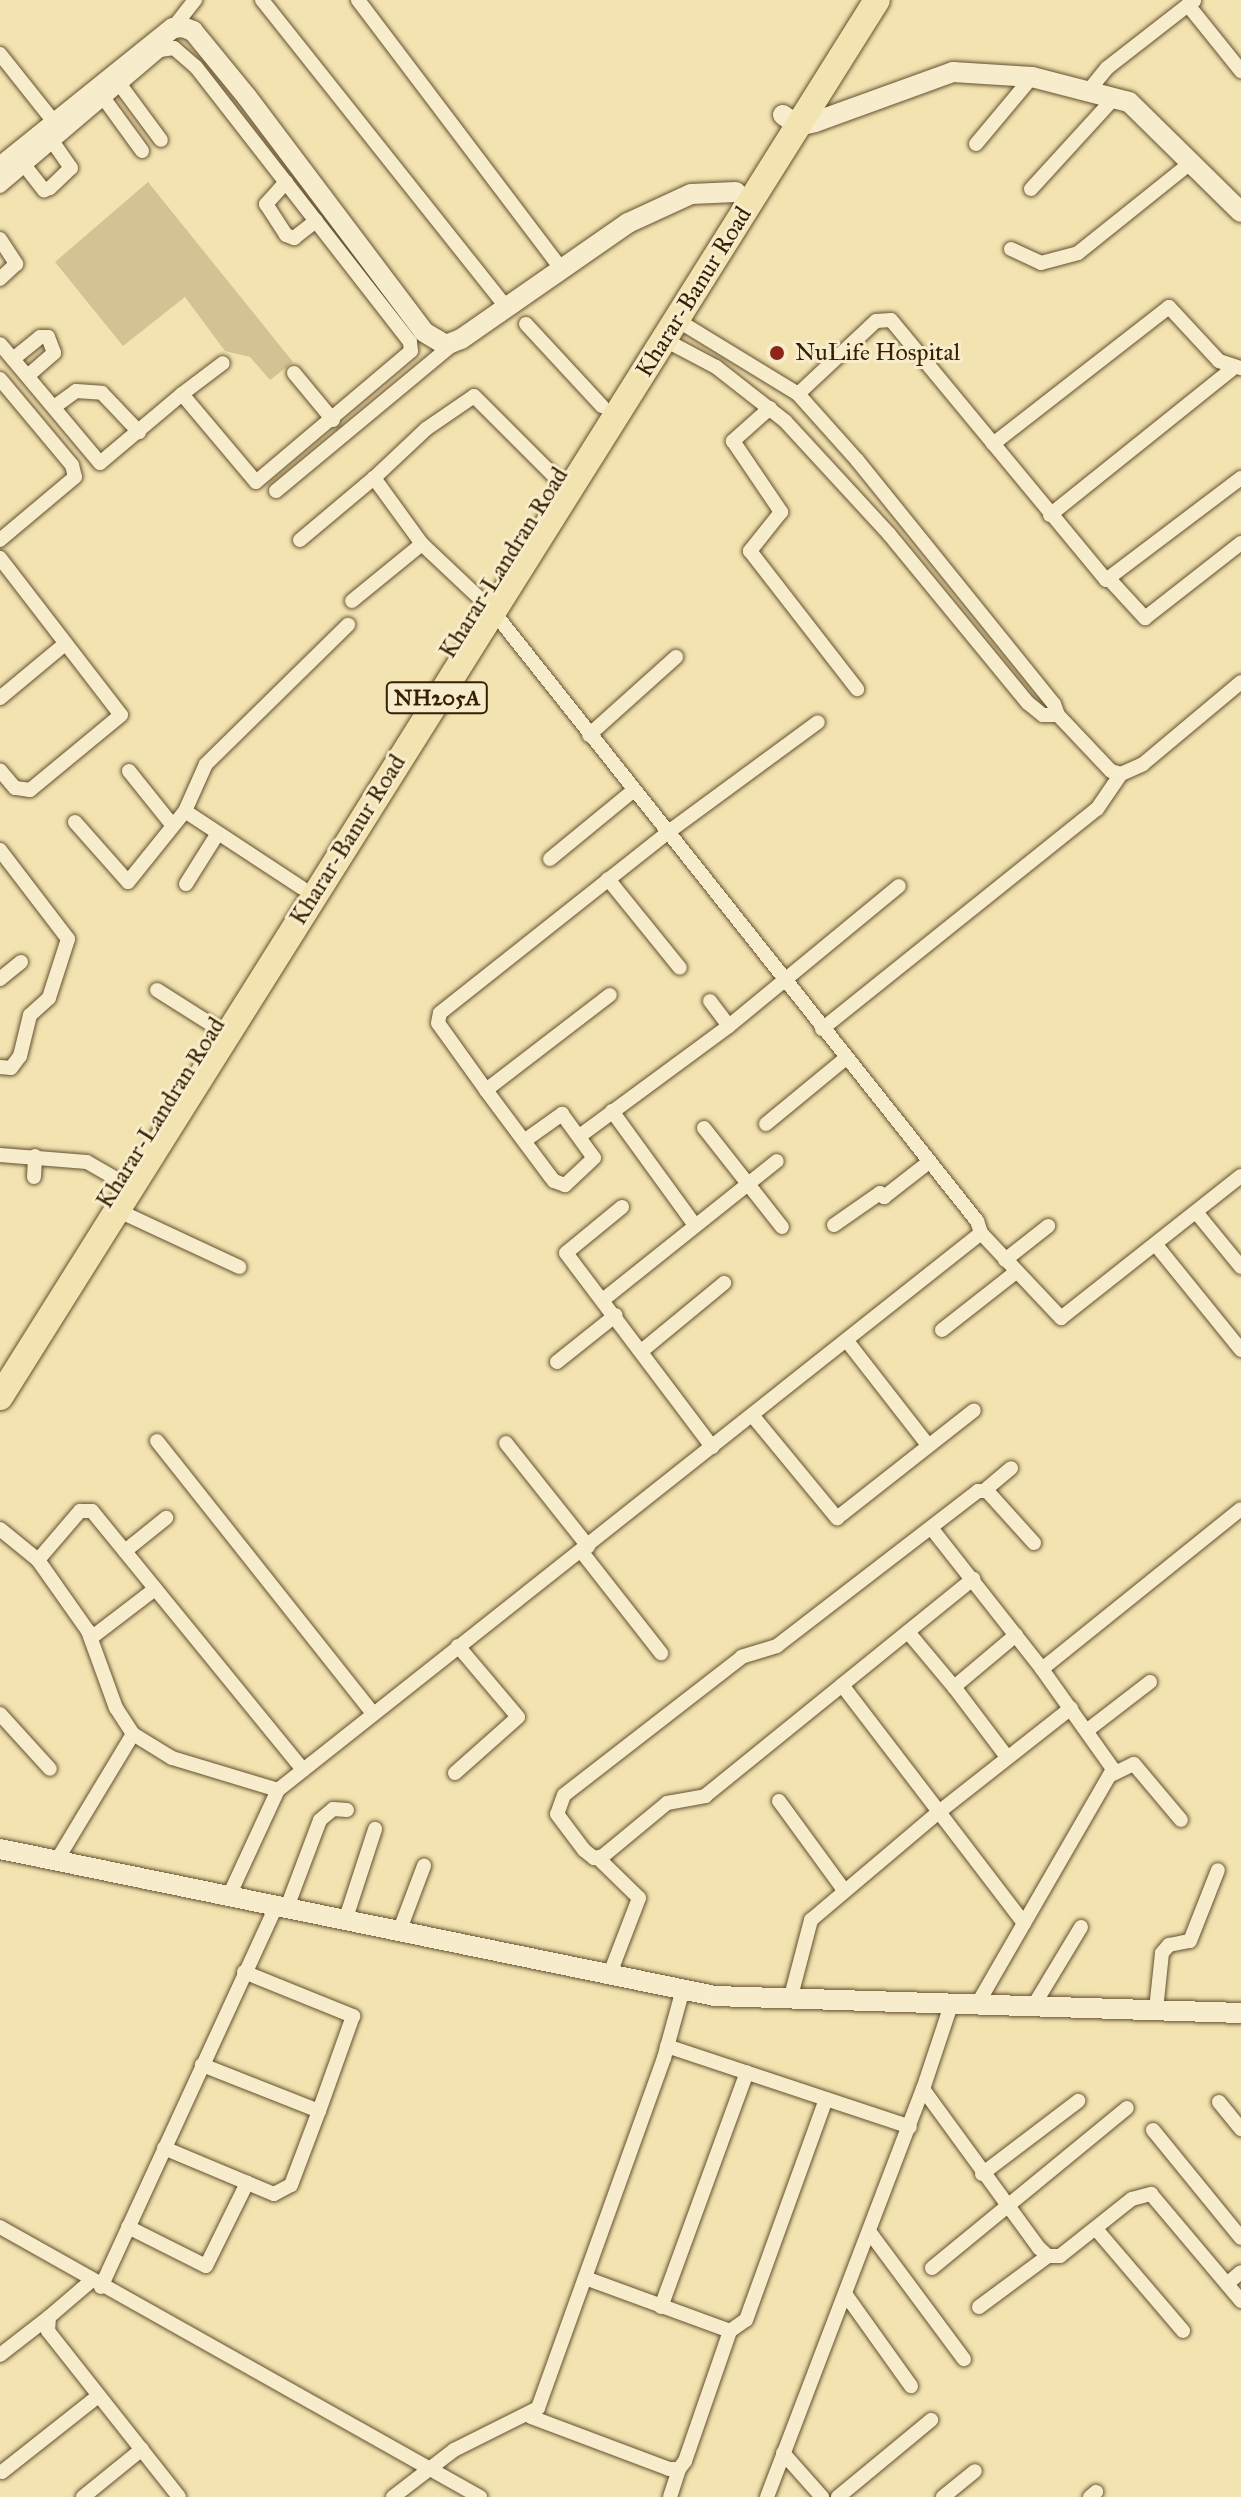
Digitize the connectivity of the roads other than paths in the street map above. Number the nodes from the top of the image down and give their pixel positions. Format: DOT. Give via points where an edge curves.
graph roads {
  1 [pos="195,0"];
  2 [pos="262,0"];
  3 [pos="358,0"];
  4 [pos="855,0"];
  5 [pos="877,0"];
  6 [pos="1191,3"];
  7 [pos="173,28"];
  8 [pos="0,54"];
  9 [pos="1241,71"];
  10 [pos="1032,77"];
  11 [pos="121,86"];
  12 [pos="1090,89"];
  13 [pos="1115,97"];
  14 [pos="105,100"];
  15 [pos="791,120"];
  16 [pos="54,122"];
  17 [pos="161,140"];
  18 [pos="54,144"];
  19 [pos="976,144"];
  20 [pos="142,151"];
  21 [pos="1193,161"];
  22 [pos="25,166"];
  23 [pos="0,167"];
  24 [pos="286,182"];
  25 [pos="0,186"];
  26 [pos="1031,189"];
  27 [pos="736,192"];
  28 [pos="1241,212"];
  29 [pos="316,221"];
  30 [pos="0,239"];
  31 [pos="1011,249"];
  32 [pos="561,268"];
  33 [pos="0,279"];
  34 [pos="505,306"];
  35 [pos="676,313"];
  36 [pos="526,324"];
  37 [pos="0,344"];
  38 [pos="453,344"];
  39 [pos="13,359"];
  40 [pos="223,363"];
  41 [pos="1237,368"];
  42 [pos="294,373"];
  43 [pos="28,376"];
  44 [pos="0,379"];
  45 [pos="182,394"];
  46 [pos="798,394"];
  47 [pos="602,406"];
  48 [pos="54,407"];
  49 [pos="770,408"];
  50 [pos="333,420"];
  51 [pos="139,432"];
  52 [pos="993,444"];
  53 [pos="374,478"];
  54 [pos="1241,478"];
  55 [pos="557,479"];
  56 [pos="276,491"];
  57 [pos="1050,515"];
  58 [pos="0,540"];
  59 [pos="300,540"];
  60 [pos="1241,543"];
  61 [pos="422,544"];
  62 [pos="0,558"];
  63 [pos="6,580"];
  64 [pos="1110,580"];
  65 [pos="352,601"];
  66 [pos="487,604"];
  67 [pos="348,625"];
  68 [pos="65,644"];
  69 [pos="676,657"];
  70 [pos="1241,682"];
  71 [pos="857,689"];
  72 [pos="0,698"];
  73 [pos="1058,715"];
  74 [pos="818,722"];
  75 [pos="589,735"];
  76 [pos="0,770"];
  77 [pos="129,771"];
  78 [pos="1121,774"];
  79 [pos="634,790"];
  80 [pos="185,811"];
  81 [pos="75,822"];
  82 [pos="173,826"];
  83 [pos="218,833"];
  84 [pos="667,833"];
  85 [pos="0,850"];
  86 [pos="550,859"];
  87 [pos="608,879"];
  88 [pos="186,884"];
  89 [pos="899,886"];
  90 [pos="302,888"];
  91 [pos="21,962"];
  92 [pos="680,968"];
  93 [pos="784,978"];
  94 [pos="0,979"];
  95 [pos="157,990"];
  96 [pos="610,995"];
  97 [pos="710,1001"];
  98 [pos="214,1026"];
  99 [pos="729,1026"];
  100 [pos="822,1029"];
  101 [pos="846,1058"];
  102 [pos="1,1069"];
  103 [pos="486,1090"];
  104 [pos="612,1111"];
  105 [pos="766,1124"];
  106 [pos="704,1128"];
  107 [pos="581,1135"];
  108 [pos="524,1141"];
  109 [pos="0,1145"];
  110 [pos="0,1155"];
  111 [pos="30,1155"];
  112 [pos="777,1161"];
  113 [pos="929,1162"];
  114 [pos="1241,1176"];
  115 [pos="34,1177"];
  116 [pos="120,1181"];
  117 [pos="748,1184"];
  118 [pos="622,1207"];
  119 [pos="117,1210"];
  120 [pos="1196,1212"];
  121 [pos="694,1224"];
  122 [pos="834,1225"];
  123 [pos="1048,1226"];
  124 [pos="782,1227"];
  125 [pos="981,1233"];
  126 [pos="1156,1245"];
  127 [pos="1005,1260"];
  128 [pos="239,1267"];
  129 [pos="1241,1267"];
  130 [pos="1016,1272"];
  131 [pos="724,1283"];
  132 [pos="604,1299"];
  133 [pos="616,1315"];
  134 [pos="942,1330"];
  135 [pos="847,1341"];
  136 [pos="644,1349"];
  137 [pos="1241,1350"];
  138 [pos="557,1362"];
  139 [pos="0,1371"];
  140 [pos="0,1397"];
  141 [pos="974,1410"];
  142 [pos="752,1415"];
  143 [pos="157,1441"];
  144 [pos="506,1443"];
  145 [pos="928,1445"];
  146 [pos="712,1447"];
  147 [pos="1011,1468"];
  148 [pos="985,1490"];
  149 [pos="1241,1509"];
  150 [pos="166,1518"];
  151 [pos="0,1529"];
  152 [pos="932,1529"];
  153 [pos="1034,1543"];
  154 [pos="584,1548"];
  155 [pos="125,1551"];
  156 [pos="38,1560"];
  157 [pos="973,1579"];
  158 [pos="155,1589"];
  159 [pos="908,1632"];
  160 [pos="1016,1635"];
  161 [pos="91,1638"];
  162 [pos="458,1646"];
  163 [pos="661,1653"];
  164 [pos="1042,1669"];
  165 [pos="1150,1682"];
  166 [pos="842,1685"];
  167 [pos="954,1687"];
  168 [pos="1071,1708"];
  169 [pos="0,1714"];
  170 [pos="373,1714"];
  171 [pos="1089,1729"];
  172 [pos="133,1734"];
  173 [pos="1007,1757"];
  174 [pos="50,1769"];
  175 [pos="303,1770"];
  176 [pos="455,1773"];
  177 [pos="1111,1775"];
  178 [pos="278,1790"];
  179 [pos="779,1801"];
  180 [pos="347,1810"];
  181 [pos="939,1812"];
  182 [pos="1181,1820"];
  183 [pos="375,1829"];
  184 [pos="0,1849"];
  185 [pos="598,1858"];
  186 [pos="57,1860"];
  187 [pos="424,1866"];
  188 [pos="1218,1870"];
  189 [pos="844,1890"];
  190 [pos="228,1898"];
  191 [pos="280,1909"];
  192 [pos="345,1921"];
  193 [pos="1024,1923"];
  194 [pos="1081,1927"];
  195 [pos="399,1932"];
  196 [pos="244,1972"];
  197 [pos="609,1976"];
  198 [pos="683,1989"];
  199 [pos="790,2000"];
  200 [pos="952,2002"];
  201 [pos="978,2003"];
  202 [pos="1034,2005"];
  203 [pos="1156,2010"];
  204 [pos="1241,2013"];
  205 [pos="667,2046"];
  206 [pos="202,2065"];
  207 [pos="747,2072"];
  208 [pos="923,2089"];
  209 [pos="826,2099"];
  210 [pos="1078,2101"];
  211 [pos="1219,2102"];
  212 [pos="1127,2108"];
  213 [pos="319,2111"];
  214 [pos="910,2127"];
  215 [pos="1241,2129"];
  216 [pos="1153,2130"];
  217 [pos="164,2148"];
  218 [pos="982,2174"];
  219 [pos="247,2183"];
  220 [pos="1007,2207"];
  221 [pos="0,2227"];
  222 [pos="128,2227"];
  223 [pos="1096,2229"];
  224 [pos="871,2234"];
  225 [pos="1241,2238"];
  226 [pos="1048,2256"];
  227 [pos="932,2268"];
  228 [pos="1241,2272"];
  229 [pos="585,2278"];
  230 [pos="96,2284"];
  231 [pos="1227,2284"];
  232 [pos="846,2295"];
  233 [pos="1241,2301"];
  234 [pos="661,2307"];
  235 [pos="979,2307"];
  236 [pos="49,2317"];
  237 [pos="730,2331"];
  238 [pos="1183,2331"];
  239 [pos="0,2355"];
  240 [pos="964,2359"];
  241 [pos="911,2386"];
  242 [pos="97,2397"];
  243 [pos="531,2417"];
  244 [pos="931,2420"];
  245 [pos="142,2449"];
  246 [pos="783,2453"];
  247 [pos="426,2469"];
  248 [pos="679,2469"];
  249 [pos="975,2471"];
  250 [pos="2,2472"];
  251 [pos="83,2497"];
  252 [pos="179,2497"];
  253 [pos="393,2497"];
  254 [pos="480,2497"];
  255 [pos="670,2497"];
  256 [pos="767,2497"];
  257 [pos="822,2497"];
  258 [pos="838,2497"];
  259 [pos="943,2497"];
  1 -- 7 [label="street"];
  2 -- 34 [label="street"];
  3 -- 32 [label="street"];
  4 -- 15 [label="highway, Kharar-Landran Road / NH205A"];
  5 -- 15 [label="highway, Kharar-Banur Road / NH205A"];
  6 -- 9 [label="street"];
  6 -- 12 [label="street" via="1107,68"];
  7 -- 16 [label="street"];
  7 -- 38 [label="street" via="193,31 424,332 440,344"];
  8 -- 16 [label="street"];
  10 -- 12 [label="street"];
  10 -- 15 [label="street" via="953,72"];
  10 -- 19 [label="street"];
  11 -- 14 [label="street"];
  11 -- 17 [label="street"];
  11 -- 24 [label="street" via="160,50 183,53"];
  12 -- 13 [label="street"];
  13 -- 21 [label="street" via="1143,114"];
  13 -- 26 [label="street"];
  14 -- 18 [label="street"];
  14 -- 20 [label="street"];
  15 -- 27 [label="highway, Kharar-Landran Road / NH205A"];
  15 -- 35 [label="highway, Kharar-Banur Road / NH205A"];
  16 -- 23 [label="street"];
  18 -- 22 [label="street"];
  18 -- 22 [label="street" via="71,168 50,188 44,190"];
  21 -- 28 [label="street"];
  21 -- 31 [label="street" via="1078,253 1041,263"];
  22 -- 25 [label="street"];
  24 -- 29 [label="street"];
  24 -- 29 [label="street" via="266,204 286,235 294,238"];
  27 -- 32 [label="street" via="679,198 628,223"];
  27 -- 35 [label="highway, Kharar-Landran Road / NH205A"];
  29 -- 50 [label="street" via="410,342 404,362"];
  30 -- 33 [label="street" via="16,264"];
  32 -- 34 [label="street"];
  34 -- 38 [label="street"];
  35 -- 46 [label="street"];
  35 -- 47 [label="highway, Kharar-Landran Road / NH205A"];
  35 -- 49 [label="street" via="716,367"];
  35 -- 66 [label="highway, Kharar-Banur Road / NH205A"];
  36 -- 47 [label="street"];
  37 -- 39 [label="street"];
  38 -- 56 [label="street"];
  39 -- 43 [label="street"];
  39 -- 43 [label="street" via="40,337 48,337 54,353"];
  40 -- 45 [label="street"];
  41 -- 52 [label="street" via="1169,307"];
  41 -- 57 [label="street"];
  42 -- 50 [label="street"];
  43 -- 48 [label="street"];
  44 -- 58 [label="street" via="72,465 75,477"];
  45 -- 50 [label="street" via="256,482"];
  45 -- 51 [label="street"];
  46 -- 52 [label="street" via="885,318 899,328"];
  46 -- 73 [label="street" via="857,460"];
  47 -- 55 [label="highway, Kharar-Landran Road / NH205A"];
  48 -- 51 [label="street" via="76,391 102,393"];
  48 -- 51 [label="street" via="100,463"];
  49 -- 71 [label="street" via="733,441 781,512 750,551"];
  49 -- 73 [label="street" via="869,511 1028,703 1043,715"];
  52 -- 57 [label="street"];
  53 -- 55 [label="street" via="426,429 474,396"];
  53 -- 59 [label="street"];
  53 -- 61 [label="street"];
  54 -- 64 [label="street"];
  55 -- 66 [label="highway, Kharar-Landran Road / NH205A"];
  57 -- 64 [label="street" via="1099,577"];
  60 -- 64 [label="street" via="1145,618"];
  61 -- 65 [label="street"];
  61 -- 66 [label="street"];
  62 -- 63 [label="street"];
  63 -- 68 [label="street"];
  66 -- 75 [label="street"];
  66 -- 90 [label="highway, Kharar-Landran Road / NH205A"];
  66 -- 119 [label="highway, Kharar-Banur Road / NH205A"];
  67 -- 80 [label="street" via="206,764"];
  68 -- 72 [label="street"];
  68 -- 76 [label="street" via="120,718 30,790 15,788"];
  69 -- 75 [label="street"];
  70 -- 78 [label="street" via="1143,764"];
  73 -- 78 [label="street" via="1106,767"];
  74 -- 84 [label="street"];
  75 -- 79 [label="street"];
  77 -- 82 [label="street"];
  78 -- 100 [label="street" via="1097,809"];
  79 -- 84 [label="street"];
  79 -- 86 [label="street"];
  80 -- 82 [label="street"];
  80 -- 83 [label="street"];
  81 -- 82 [label="street" via="128,882"];
  83 -- 88 [label="street"];
  83 -- 90 [label="street"];
  84 -- 87 [label="street"];
  84 -- 93 [label="street"];
  85 -- 102 [label="street" via="68,939 49,998 30,1015 20,1056 11,1068"];
  87 -- 92 [label="street"];
  87 -- 103 [label="street" via="438,1016"];
  89 -- 93 [label="street"];
  90 -- 98 [label="highway, Kharar-Landran Road / NH205A"];
  91 -- 94 [label="street"];
  93 -- 99 [label="street"];
  93 -- 100 [label="street"];
  95 -- 98 [label="street"];
  96 -- 103 [label="street"];
  97 -- 99 [label="street"];
  98 -- 116 [label="highway, Kharar-Landran Road / NH205A"];
  99 -- 104 [label="street"];
  100 -- 101 [label="street"];
  101 -- 105 [label="street"];
  101 -- 113 [label="street"];
  103 -- 108 [label="street"];
  104 -- 107 [label="street"];
  104 -- 121 [label="street"];
  106 -- 117 [label="street"];
  107 -- 108 [label="street" via="562,1114"];
  107 -- 108 [label="street" via="594,1158 562,1185"];
  109 -- 111 [label="street"];
  110 -- 111 [label="street"];
  111 -- 115 [label="street"];
  111 -- 116 [label="street" via="87,1162"];
  112 -- 117 [label="street"];
  113 -- 122 [label="street" via="884,1197 880,1193"];
  113 -- 125 [label="street"];
  114 -- 120 [label="street"];
  116 -- 139 [label="highway, Kharar-Landran Road / NH205A"];
  117 -- 121 [label="street"];
  117 -- 124 [label="street"];
  118 -- 132 [label="street" via="566,1253"];
  119 -- 128 [label="street"];
  119 -- 140 [label="highway, Kharar-Banur Road / NH205A"];
  120 -- 126 [label="street"];
  120 -- 129 [label="street"];
  121 -- 132 [label="street"];
  123 -- 127 [label="street"];
  125 -- 127 [label="street"];
  125 -- 135 [label="street"];
  126 -- 130 [label="street" via="1061,1318"];
  126 -- 137 [label="street"];
  127 -- 130 [label="street"];
  130 -- 134 [label="street"];
  131 -- 136 [label="street"];
  132 -- 133 [label="street"];
  133 -- 136 [label="street"];
  133 -- 138 [label="street"];
  135 -- 142 [label="street"];
  135 -- 145 [label="street"];
  136 -- 146 [label="street"];
  141 -- 145 [label="street"];
  142 -- 145 [label="street" via="837,1518"];
  142 -- 146 [label="street"];
  143 -- 170 [label="street"];
  144 -- 154 [label="street"];
  146 -- 154 [label="street"];
  147 -- 148 [label="street"];
  148 -- 152 [label="street"];
  148 -- 153 [label="street"];
  149 -- 164 [label="street"];
  150 -- 155 [label="street"];
  151 -- 156 [label="street"];
  152 -- 157 [label="street"];
  152 -- 185 [label="street" via="777,1646 742,1657 558,1801 557,1814 567,1831"];
  154 -- 162 [label="street"];
  154 -- 163 [label="street"];
  155 -- 156 [label="street" via="84,1508"];
  155 -- 158 [label="street"];
  156 -- 161 [label="street"];
  157 -- 159 [label="street"];
  157 -- 160 [label="street"];
  158 -- 161 [label="street"];
  158 -- 175 [label="street"];
  159 -- 166 [label="street"];
  159 -- 167 [label="street"];
  160 -- 164 [label="street"];
  160 -- 167 [label="street"];
  161 -- 172 [label="street" via="116,1708"];
  162 -- 170 [label="street"];
  162 -- 176 [label="street" via="518,1717"];
  164 -- 168 [label="street"];
  165 -- 171 [label="street"];
  166 -- 181 [label="street"];
  166 -- 185 [label="street" via="705,1796 667,1803"];
  167 -- 173 [label="street"];
  168 -- 171 [label="street"];
  168 -- 173 [label="street"];
  169 -- 174 [label="street"];
  170 -- 175 [label="street"];
  171 -- 177 [label="street" via="1111,1761"];
  172 -- 178 [label="street" via="172,1758"];
  172 -- 186 [label="street"];
  173 -- 181 [label="street"];
  175 -- 178 [label="street"];
  177 -- 182 [label="street" via="1134,1764"];
  177 -- 193 [label="street"];
  178 -- 190 [label="street"];
  179 -- 189 [label="street"];
  180 -- 191 [label="street" via="333,1809 320,1820"];
  181 -- 189 [label="street"];
  181 -- 193 [label="street"];
  183 -- 192 [label="street"];
  184 -- 186 [label="street"];
  185 -- 197 [label="street" via="639,1898"];
  186 -- 190 [label="street"];
  187 -- 195 [label="street"];
  188 -- 203 [label="street" via="1190,1941 1169,1945 1162,1953"];
  189 -- 199 [label="street" via="807,1927"];
  190 -- 191 [label="street"];
  191 -- 192 [label="street"];
  191 -- 196 [label="street"];
  192 -- 195 [label="street"];
  193 -- 201 [label="street"];
  194 -- 202 [label="street"];
  195 -- 197 [label="street"];
  196 -- 206 [label="street"];
  196 -- 213 [label="street" via="353,2016"];
  197 -- 198 [label="street"];
  198 -- 199 [label="street"];
  198 -- 205 [label="street"];
  199 -- 200 [label="street"];
  200 -- 201 [label="street"];
  200 -- 208 [label="street"];
  201 -- 202 [label="street"];
  202 -- 203 [label="street"];
  203 -- 204 [label="street"];
  205 -- 207 [label="street"];
  205 -- 229 [label="street"];
  206 -- 213 [label="street"];
  206 -- 217 [label="street"];
  207 -- 209 [label="street"];
  207 -- 234 [label="street"];
  208 -- 214 [label="street"];
  208 -- 218 [label="street"];
  209 -- 214 [label="street"];
  209 -- 237 [label="street" via="746,2320"];
  210 -- 218 [label="street"];
  211 -- 215 [label="street"];
  212 -- 220 [label="street"];
  213 -- 219 [label="street" via="289,2190 274,2194"];
  214 -- 224 [label="street"];
  216 -- 225 [label="street"];
  217 -- 219 [label="street"];
  217 -- 222 [label="street"];
  218 -- 220 [label="street"];
  219 -- 222 [label="street" via="206,2266"];
  220 -- 226 [label="street"];
  220 -- 227 [label="street"];
  221 -- 230 [label="street"];
  222 -- 230 [label="street"];
  223 -- 226 [label="street" via="1069,2251"];
  223 -- 231 [label="street" via="1132,2199 1151,2194"];
  223 -- 238 [label="street"];
  224 -- 232 [label="street"];
  224 -- 240 [label="street"];
  226 -- 235 [label="street"];
  228 -- 231 [label="street"];
  229 -- 234 [label="street"];
  229 -- 243 [label="street" via="545,2397"];
  230 -- 236 [label="street"];
  230 -- 247 [label="street"];
  231 -- 233 [label="street"];
  232 -- 241 [label="street"];
  232 -- 246 [label="street"];
  234 -- 237 [label="street"];
  236 -- 239 [label="street"];
  236 -- 242 [label="street" via="53,2339"];
  237 -- 248 [label="street"];
  242 -- 245 [label="street"];
  242 -- 250 [label="street"];
  243 -- 247 [label="street" via="490,2432"];
  243 -- 248 [label="street"];
  244 -- 258 [label="street"];
  245 -- 251 [label="street"];
  245 -- 252 [label="street"];
  246 -- 256 [label="street"];
  246 -- 257 [label="street"];
  247 -- 253 [label="street"];
  247 -- 254 [label="street"];
  248 -- 255 [label="street"];
  249 -- 259 [label="street"];
}
